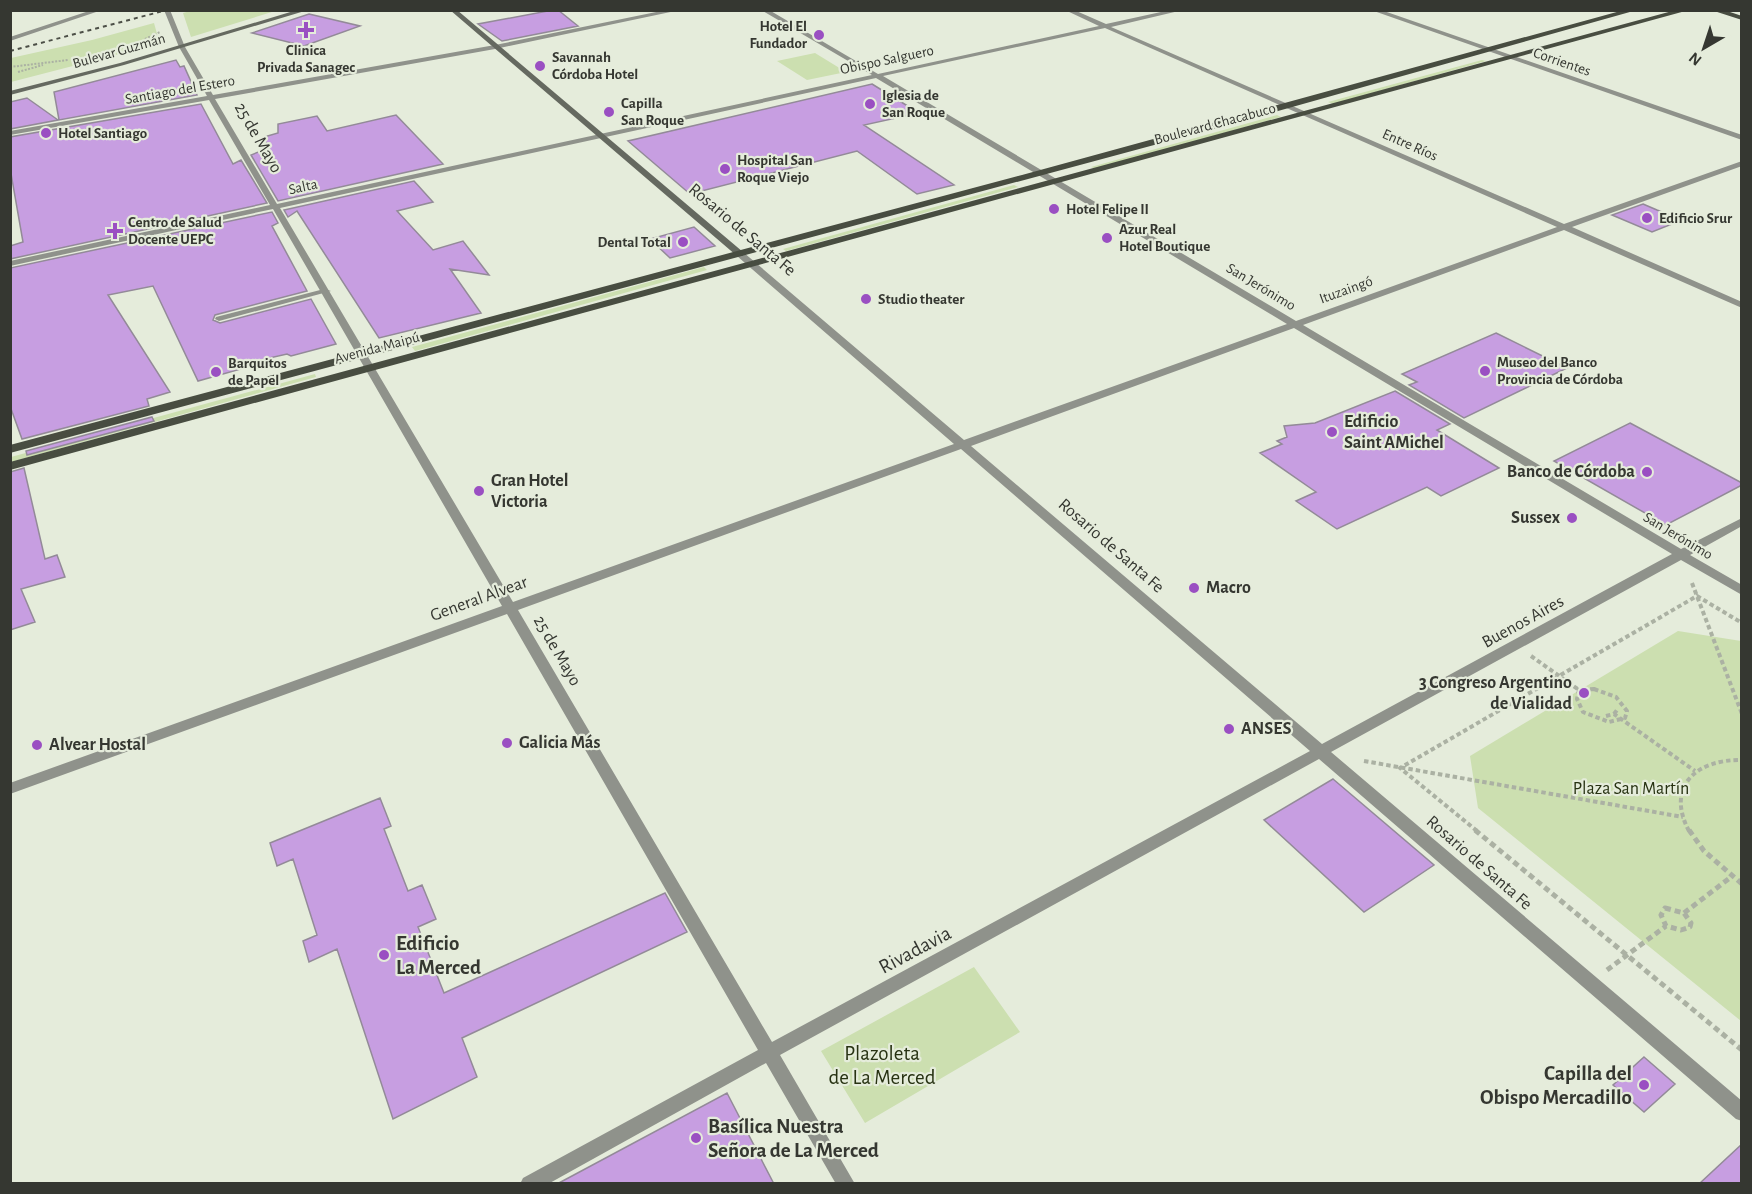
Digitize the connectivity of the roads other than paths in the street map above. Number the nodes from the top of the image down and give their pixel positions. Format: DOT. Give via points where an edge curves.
graph roads {
  1 [pos="99,10"];
  2 [pos="167,10"];
  3 [pos="288,10"];
  4 [pos="305,10"];
  5 [pos="453,10"];
  6 [pos="677,10"];
  7 [pos="764,10"];
  8 [pos="1068,10"];
  9 [pos="1180,10"];
  10 [pos="1374,10"];
  11 [pos="1634,10"];
  12 [pos="1686,10"];
  13 [pos="1714,10"];
  14 [pos="1742,18"];
  15 [pos="1105,27"];
  16 [pos="233,32"];
  17 [pos="10,39"];
  18 [pos="495,46"];
  19 [pos="182,47"];
  20 [pos="1489,51"];
  21 [pos="1511,59"];
  22 [pos="879,76"];
  23 [pos="10,93"];
  24 [pos="213,97"];
  25 [pos="1289,107"];
  26 [pos="1306,115"];
  27 [pos="10,133"];
  28 [pos="600,135"];
  29 [pos="1742,138"];
  30 [pos="1742,163"];
  31 [pos="1043,174"];
  32 [pos="1058,182"];
  33 [pos="276,206"];
  34 [pos="1564,227"];
  35 [pos="740,254"];
  36 [pos="10,264"];
  37 [pos="752,264"];
  38 [pos="327,291"];
  39 [pos="1742,305"];
  40 [pos="219,318"];
  41 [pos="1295,325"];
  42 [pos="363,353"];
  43 [pos="370,367"];
  44 [pos="961,443"];
  45 [pos="10,449"];
  46 [pos="10,466"];
  47 [pos="1742,521"];
  48 [pos="1681,556"];
  49 [pos="1742,591"];
  50 [pos="511,607"];
  51 [pos="1321,753"];
  52 [pos="10,789"];
  53 [pos="770,1053"];
  54 [pos="1742,1113"];
  55 [pos="529,1184"];
  56 [pos="846,1184"];
  1 -- 17 [label="street"];
  2 -- 19 [label="street, 25 de Mayo"];
  3 -- 16 [label="street, Bulevar Guzmán"];
  4 -- 16 [label="street, Bulevar Guzmán"];
  5 -- 18 [label="street, Rosario de Santa Fe"];
  6 -- 18 [label="street, Santiago del Estero"];
  7 -- 22 [label="street, San Jerónimo"];
  8 -- 15 [label="street, Entre Ríos"];
  9 -- 15 [label="street, Obispo Salguero"];
  10 -- 20 [label="street, Corrientes"];
  11 -- 20 [label="main road, Boulevard Chacabuco"];
  12 -- 21 [label="main road, Boulevard Chacabuco"];
  13 -- 14 [label="main road"];
  15 -- 22 [label="street, Obispo Salguero"];
  15 -- 25 [label="street, Entre Ríos"];
  16 -- 19 [label="street, Bulevar Guzmán"];
  18 -- 24 [label="street, Santiago del Estero"];
  18 -- 28 [label="street, Rosario de Santa Fe"];
  19 -- 23 [label="street, Bulevar Guzmán"];
  19 -- 24 [label="street, 25 de Mayo"];
  20 -- 21 [label="street, Corrientes"];
  20 -- 25 [label="main road, Boulevard Chacabuco"];
  21 -- 26 [label="main road, Boulevard Chacabuco"];
  21 -- 29 [label="street, Corrientes"];
  22 -- 28 [label="street, Obispo Salguero"];
  22 -- 31 [label="street, San Jerónimo"];
  24 -- 27 [label="street, Santiago del Estero"];
  24 -- 33 [label="street, 25 de Mayo"];
  25 -- 26 [label="street, Entre Ríos"];
  25 -- 31 [label="main road, Boulevard Chacabuco"];
  26 -- 32 [label="main road, Boulevard Chacabuco"];
  26 -- 34 [label="street, Entre Ríos"];
  28 -- 33 [label="street, Salta"];
  28 -- 35 [label="street, Rosario de Santa Fe"];
  30 -- 34 [label="street, Ituzaingó"];
  31 -- 32 [label="street, San Jerónimo"];
  31 -- 35 [label="main road, Boulevard Chacabuco"];
  32 -- 37 [label="main road, Boulevard Chacabuco"];
  32 -- 41 [label="street, San Jerónimo"];
  33 -- 36 [label="street, Salta"];
  33 -- 38 [label="street, 25 de Mayo"];
  34 -- 39 [label="street, Entre Ríos"];
  34 -- 41 [label="street, Ituzaingó"];
  35 -- 37 [label="street, Rosario de Santa Fe"];
  35 -- 42 [label="main road, Avenida Maipú"];
  37 -- 43 [label="main road, Avenida Maipú"];
  37 -- 44 [label="street, Rosario de Santa Fe"];
  38 -- 40 [label="lane"];
  38 -- 42 [label="street, 25 de Mayo"];
  41 -- 44 [label="street, Ituzaingó"];
  41 -- 48 [label="street, San Jerónimo"];
  42 -- 43 [label="street, 25 de Mayo"];
  42 -- 45 [label="main road, Avenida Maipú"];
  43 -- 46 [label="main road, Avenida Maipú"];
  43 -- 50 [label="street, 25 de Mayo"];
  44 -- 50 [label="street, General Alvear"];
  44 -- 51 [label="street, Rosario de Santa Fe"];
  47 -- 48 [label="street, Buenos Aires"];
  48 -- 49 [label="street, San Jerónimo"];
  48 -- 51 [label="street, Buenos Aires"];
  50 -- 52 [label="street, General Alvear"];
  50 -- 53 [label="street, 25 de Mayo"];
  51 -- 53 [label="street, Rivadavia"];
  51 -- 54 [label="street, Rosario de Santa Fe"];
  53 -- 55 [label="street, Rivadavia"];
  53 -- 56 [label="street, 25 de Mayo"];
}
